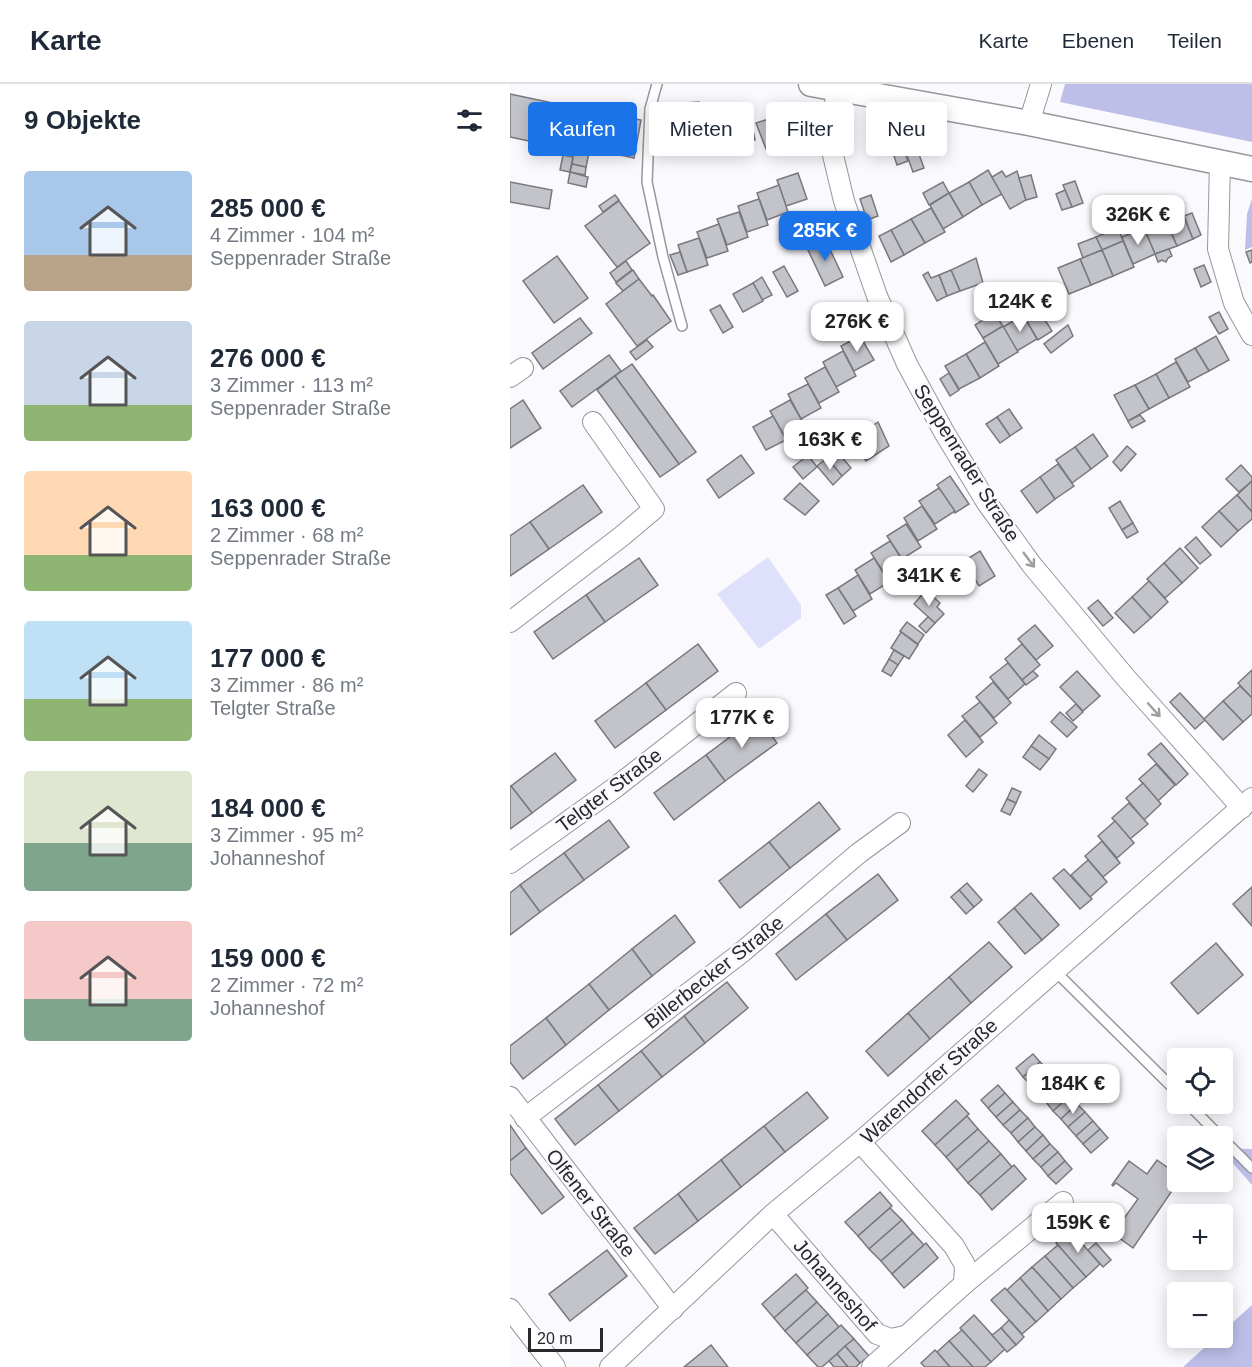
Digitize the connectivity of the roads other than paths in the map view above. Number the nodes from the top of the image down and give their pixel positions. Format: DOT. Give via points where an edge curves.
graph roads {
  1 [pos="657,84"];
  2 [pos="811,84"];
  3 [pos="1041,84"];
  4 [pos="836,88"];
  5 [pos="1029,123"];
  6 [pos="1220,162"];
  7 [pos="1252,169"];
  8 [pos="682,326"];
  9 [pos="1252,335"];
  10 [pos="593,422"];
  11 [pos="510,622"];
  12 [pos="736,693"];
  13 [pos="1247,803"];
  14 [pos="900,823"];
  15 [pos="510,863"];
  16 [pos="1054,970"];
  17 [pos="1167,1082"];
  18 [pos="510,1097"];
  19 [pos="1198,1114"];
  20 [pos="525,1118"];
  21 [pos="1210,1126"];
  22 [pos="860,1142"];
  23 [pos="1233,1149"];
  24 [pos="1252,1168"];
  25 [pos="1063,1202"];
  26 [pos="773,1214"];
  27 [pos="964,1284"];
  28 [pos="510,1308"];
  29 [pos="673,1309"];
  30 [pos="905,1336"];
  31 [pos="555,1367"];
  32 [pos="610,1367"];
  33 [pos="872,1367"];
  1 -- 8 [label="lane" via="650,110 647,182"];
  2 -- 4 [label="street"];
  3 -- 5 [label="street"];
  4 -- 5 [label="street"];
  4 -- 13 [label="street, Seppenrader Straße, one-way" via="832,151 843,201 877,296 907,364 944,432 987,503 1031,564 1118,669"];
  5 -- 6 [label="street"];
  6 -- 7 [label="street"];
  6 -- 9 [label="street" via="1218,249 1234,303"];
  10 -- 11 [label="street" via="654,509"];
  12 -- 15 [label="street, Telgter Straße"];
  13 -- 16 [label="street, Warendorfer Straße"];
  14 -- 20 [label="street, Billerbecker Straße" via="741,953"];
  16 -- 17 [label="lane"];
  16 -- 22 [label="street, Warendorfer Straße"];
  18 -- 20 [label="street, Olfener Straße"];
  19 -- 21 [label="lane"];
  20 -- 29 [label="street, Olfener Straße"];
  22 -- 26 [label="street, Warendorfer Straße"];
  22 -- 27 [label="street" via="954,1246 965,1265"];
  23 -- 24 [label="lane"];
  25 -- 27 [label="street, Johanneshof"];
  26 -- 29 [label="street, Warendorfer Straße"];
  26 -- 30 [label="street, Johanneshof" via="877,1334 891,1339"];
  27 -- 30 [label="street, Johanneshof"];
  28 -- 31 [label="street"];
  29 -- 32 [label="street, Warendorfer Straße"];
  30 -- 33 [label="street, Johanneshof"];
}
